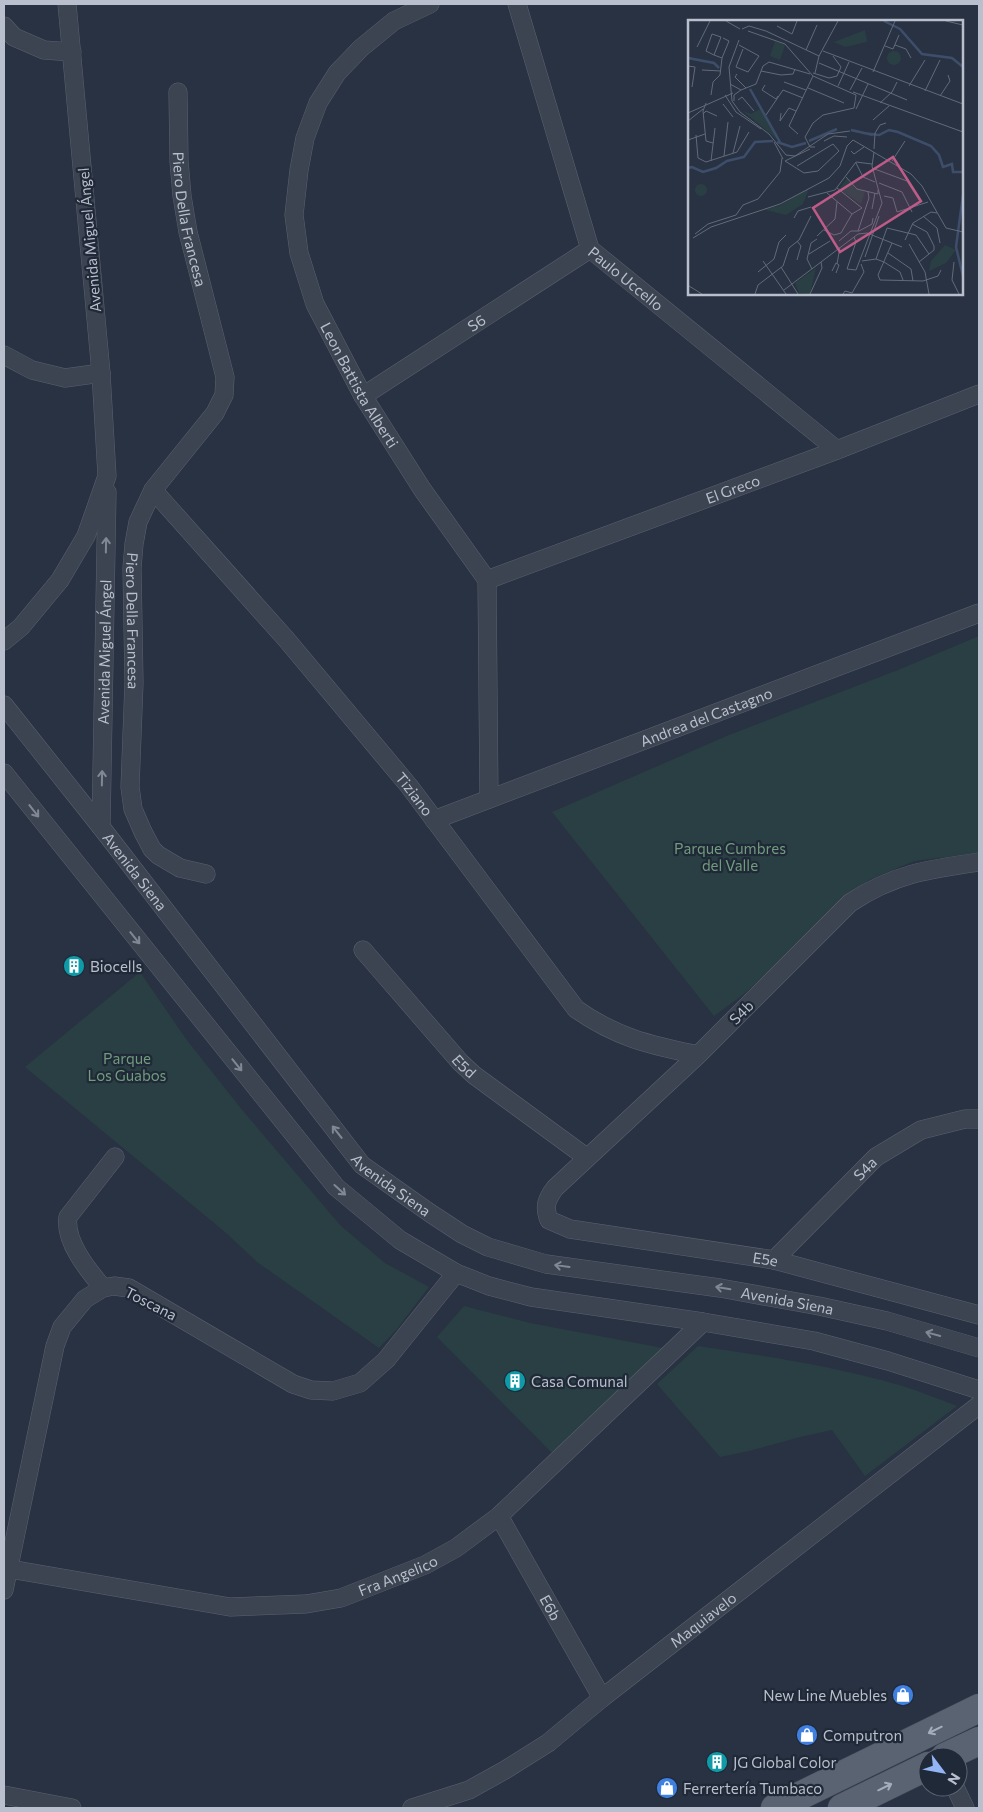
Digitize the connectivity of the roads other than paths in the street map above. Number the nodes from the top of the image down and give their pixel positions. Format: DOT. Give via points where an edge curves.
graph roads {
  1 [pos="67,4"];
  2 [pos="430,4"];
  3 [pos="517,4"];
  4 [pos="4,26"];
  5 [pos="72,52"];
  6 [pos="178,92"];
  7 [pos="590,249"];
  8 [pos="4,355"];
  9 [pos="101,373"];
  10 [pos="979,394"];
  11 [pos="363,396"];
  12 [pos="838,450"];
  13 [pos="107,476"];
  14 [pos="153,490"];
  15 [pos="487,580"];
  16 [pos="979,613"];
  17 [pos="4,641"];
  18 [pos="4,705"];
  19 [pos="4,773"];
  20 [pos="489,799"];
  21 [pos="434,820"];
  22 [pos="102,827"];
  23 [pos="979,862"];
  24 [pos="206,874"];
  25 [pos="363,950"];
  26 [pos="698,1055"];
  27 [pos="979,1119"];
  28 [pos="115,1157"];
  29 [pos="586,1157"];
  30 [pos="549,1220"];
  31 [pos="774,1260"];
  32 [pos="456,1273"];
  33 [pos="103,1288"];
  34 [pos="979,1315"];
  35 [pos="703,1322"];
  36 [pos="979,1348"];
  37 [pos="979,1390"];
  38 [pos="979,1405"];
  39 [pos="499,1516"];
  40 [pos="6,1568"];
  41 [pos="4,1590"];
  42 [pos="602,1698"];
  43 [pos="979,1708"];
  44 [pos="979,1741"];
  45 [pos="966,1747"];
  46 [pos="918,1771"];
  47 [pos="4,1795"];
  48 [pos="72,1808"];
  49 [pos="412,1808"];
  50 [pos="775,1808"];
  51 [pos="842,1808"];
  1 -- 5 [label="street, Avenida Miguel Ángel"];
  2 -- 11 [label="street, Leon Battista Alberti" via="394,21 337,73 318,103 305,138 299,170 294,215 299,253 315,304"];
  3 -- 7 [label="street, Paulo Uccello"];
  4 -- 5 [label="street" via="14,38 44,50"];
  5 -- 9 [label="street, Avenida Miguel Ángel"];
  6 -- 14 [label="street, Piero Della Francesa" via="182,196 225,377 224,395 215,413"];
  7 -- 11 [label="street, S6"];
  7 -- 12 [label="street, Paulo Uccello"];
  8 -- 9 [label="street" via="32,370 66,378"];
  9 -- 13 [label="street, Avenida Miguel Ángel"];
  10 -- 12 [label="street, El Greco"];
  11 -- 15 [label="street, Leon Battista Alberti" via="422,489"];
  12 -- 15 [label="street, El Greco"];
  13 -- 17 [label="street, Avenida Miguel Ángel" via="86,536 60,580"];
  22 -- 13 [label="street, Avenida Miguel Ángel, one-way"];
  14 -- 21 [label="street, Tiziano" via="286,639"];
  14 -- 24 [label="street, Piero Della Francesa" via="138,522 132,568 131,799 140,825 155,852 176,867"];
  15 -- 20 [label="street"];
  16 -- 20 [label="street, Andrea del Castagno"];
  18 -- 22 [label="street, Avenida Siena"];
  19 -- 32 [label="street, one-way" via="336,1187 400,1240"];
  20 -- 21 [label="street, Andrea del Castagno"];
  21 -- 26 [label="street, Tiziano" via="576,1008 617,1033"];
  36 -- 22 [label="street, Avenida Siena, one-way" via="819,1306 720,1288 546,1264 488,1247 462,1234 362,1165"];
  23 -- 26 [label="street, S4b" via="900,877 850,903"];
  25 -- 29 [label="street, E5d" via="474,1075"];
  26 -- 29 [label="street, S4b"];
  27 -- 31 [label="street, S4a" via="965,1119 921,1130 876,1157"];
  28 -- 33 [label="street" via="68,1217 66,1226 86,1267"];
  29 -- 30 [label="street, S4b" via="549,1196 546,1212"];
  30 -- 31 [label="street, E5e" via="577,1230"];
  31 -- 34 [label="street, E5e"];
  32 -- 33 [label="street, Toscana" via="386,1360 360,1383 333,1391 311,1390 293,1384 129,1288"];
  32 -- 35 [label="street" via="531,1297"];
  33 -- 40 [label="street, Toscana" via="85,1298 73,1312 62,1327 55,1346"];
  35 -- 37 [label="street" via="847,1349"];
  35 -- 39 [label="street, Fra Angelico"];
  38 -- 42 [label="street, Maquiavelo"];
  39 -- 40 [label="street, Fra Angelico" via="456,1548 425,1565 341,1598 306,1604 230,1607"];
  39 -- 42 [label="street, E6b"];
  40 -- 41 [label="street, Toscana"];
  42 -- 49 [label="street, Maquiavelo" via="548,1743 505,1770 469,1790"];
  43 -- 50 [label="main road, one-way"];
  44 -- 45 [label="main road"];
  51 -- 46 [label="main road, one-way"];
  47 -- 48 [label="street"];
}
